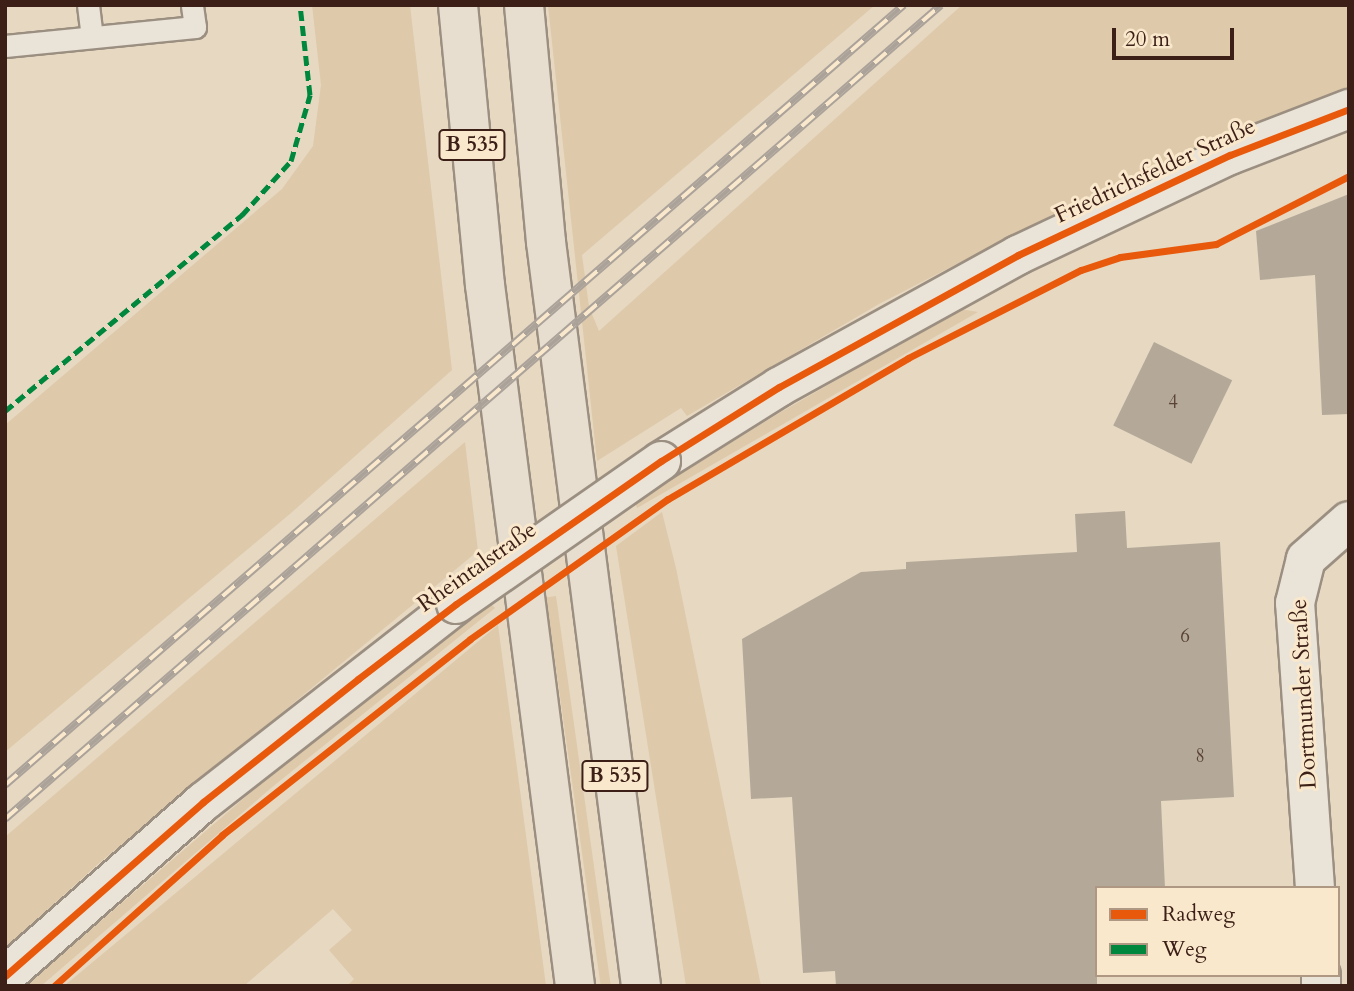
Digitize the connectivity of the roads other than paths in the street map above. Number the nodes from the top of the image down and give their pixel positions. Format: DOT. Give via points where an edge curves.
graph roads {
  1 [pos="88,5"];
  2 [pos="192,5"];
  3 [pos="458,5"];
  4 [pos="524,5"];
  5 [pos="92,37"];
  6 [pos="5,46"];
  7 [pos="1349,109"];
  8 [pos="1018,255"];
  9 [pos="1349,521"];
  10 [pos="1315,886"];
  11 [pos="5,976"];
  12 [pos="575,986"];
  13 [pos="642,986"];
  1 -- 5 [label="lane"];
  2 -- 5 [label="lane" via="195,27"];
  3 -- 12 [label="highway, B 535" via="487,299"];
  4 -- 13 [label="highway, B 535" via="546,242"];
  5 -- 6 [label="lane"];
  7 -- 8 [label="street, Friedrichsfelder Straße" via="1230,155"];
  8 -- 11 [label="street, Rheintalstraße, bridge" via="779,387 661,461 456,604 203,802"];
  9 -- 10 [label="street, Dortmunder Straße" via="1306,559 1295,603"];
}
